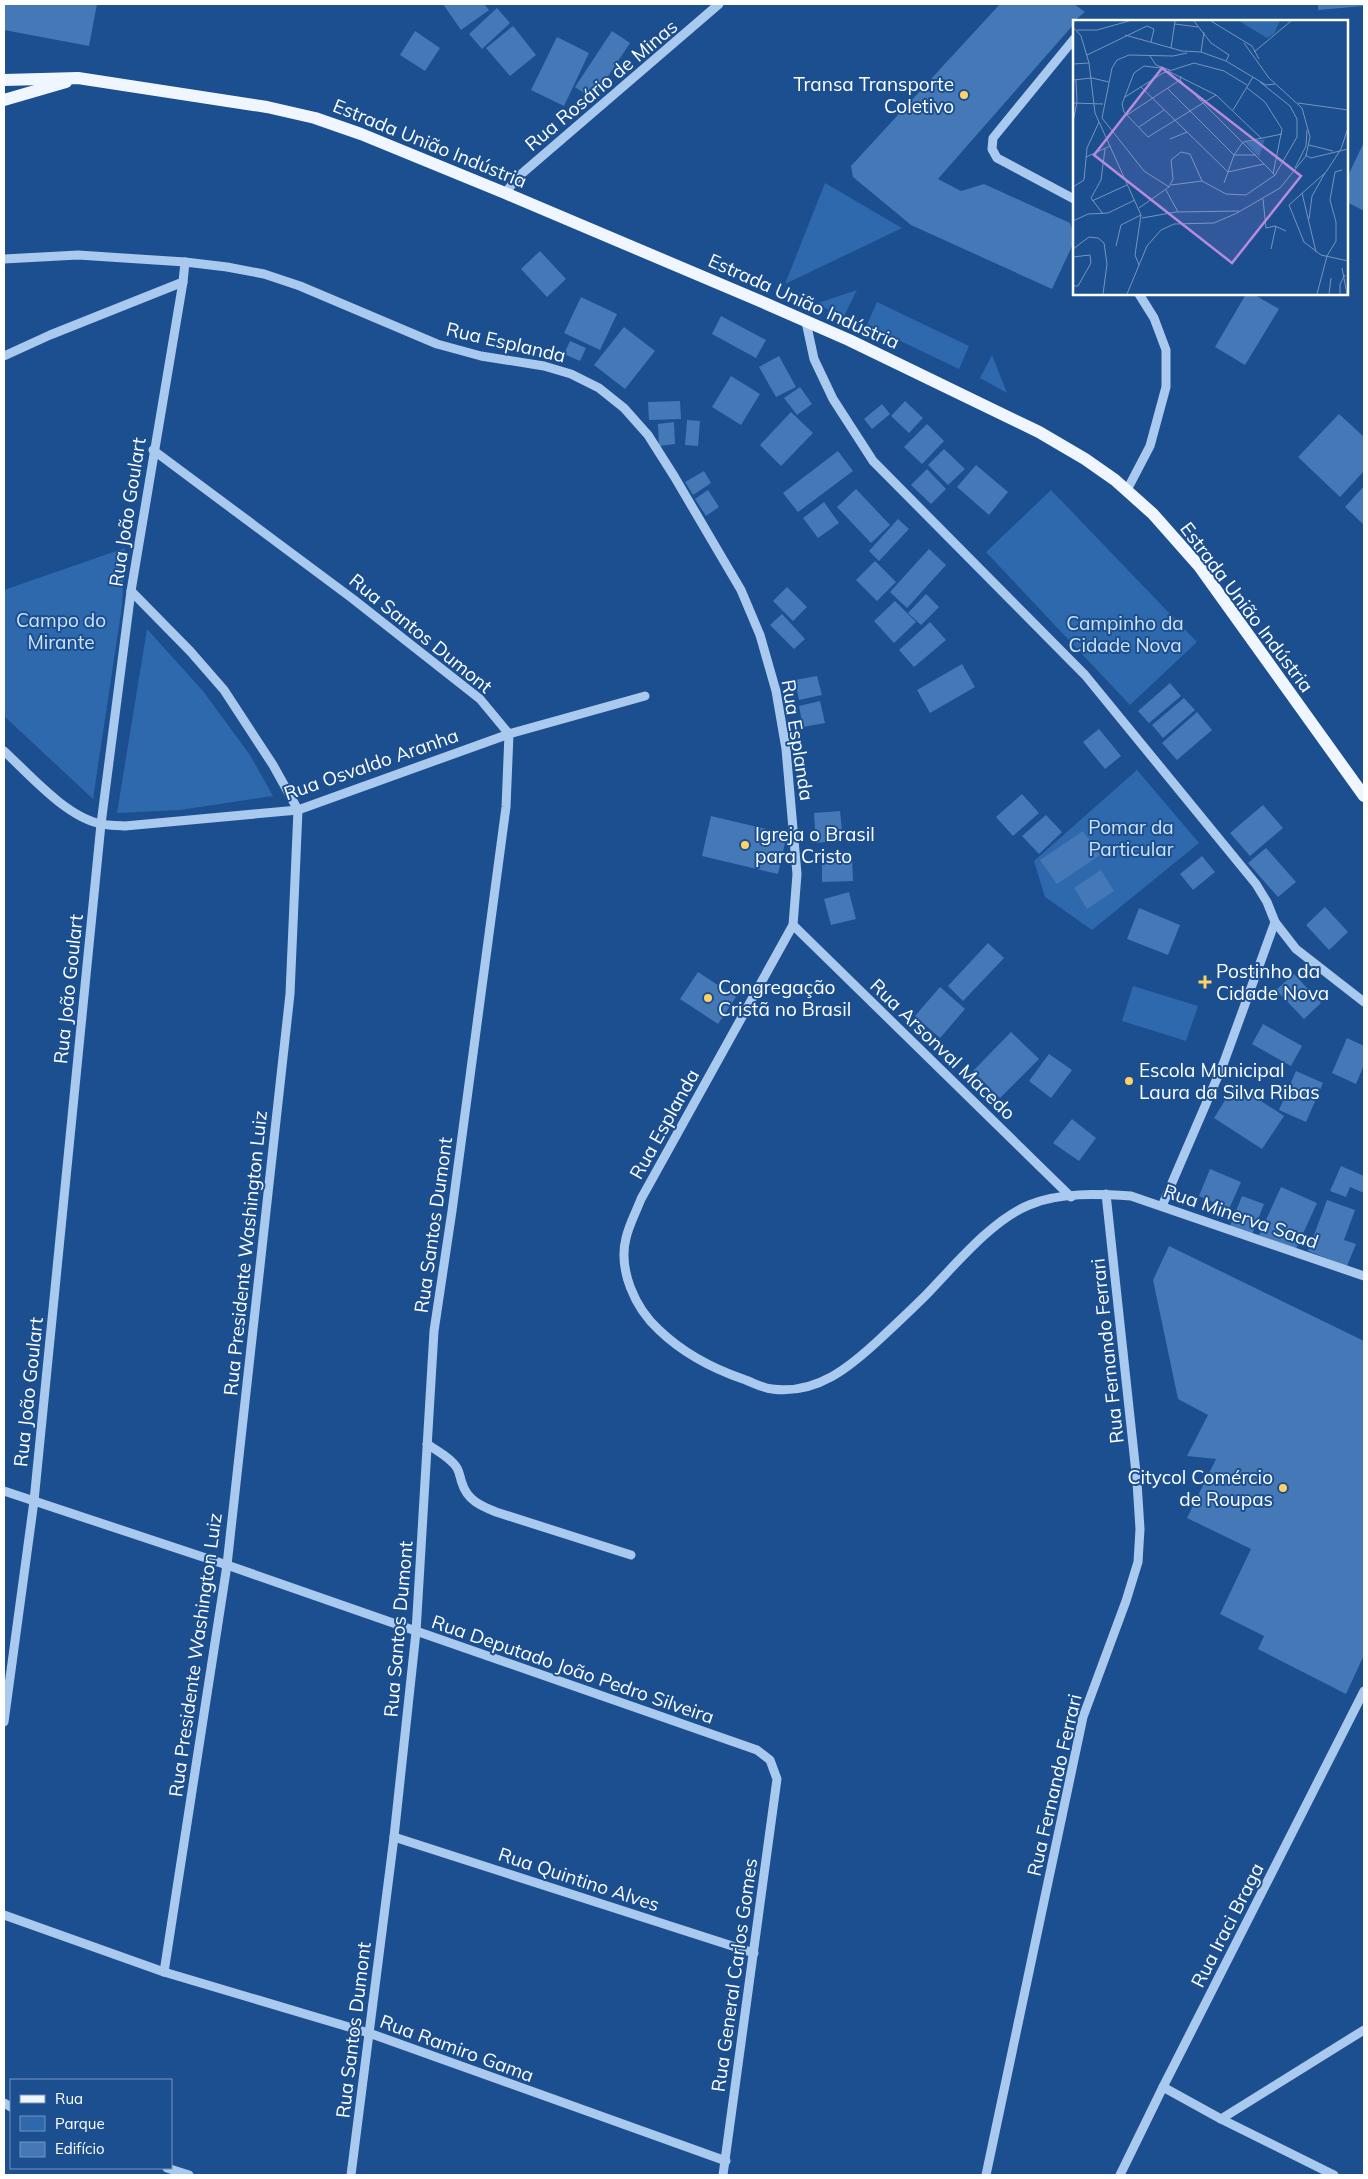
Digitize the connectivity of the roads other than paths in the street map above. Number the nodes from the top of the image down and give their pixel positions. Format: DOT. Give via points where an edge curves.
graph roads {
  1 [pos="719,4"];
  2 [pos="1073,40"];
  3 [pos="78,78"];
  4 [pos="4,80"];
  5 [pos="4,100"];
  6 [pos="505,193"];
  7 [pos="1073,198"];
  8 [pos="4,259"];
  9 [pos="185,262"];
  10 [pos="184,282"];
  11 [pos="1140,295"];
  12 [pos="806,322"];
  13 [pos="4,356"];
  14 [pos="153,450"];
  15 [pos="1127,490"];
  16 [pos="130,591"];
  17 [pos="645,696"];
  18 [pos="509,734"];
  19 [pos="4,751"];
  20 [pos="1364,796"];
  21 [pos="298,810"];
  22 [pos="101,824"];
  23 [pos="1275,922"];
  24 [pos="793,925"];
  25 [pos="1364,1002"];
  26 [pos="1106,1194"];
  27 [pos="1071,1197"];
  28 [pos="1162,1206"];
  29 [pos="1364,1276"];
  30 [pos="427,1444"];
  31 [pos="4,1492"];
  32 [pos="34,1501"];
  33 [pos="631,1555"];
  34 [pos="227,1565"];
  35 [pos="416,1632"];
  36 [pos="1364,1691"];
  37 [pos="4,1722"];
  38 [pos="777,1779"];
  39 [pos="394,1837"];
  40 [pos="4,1915"];
  41 [pos="754,1953"];
  42 [pos="164,1972"];
  43 [pos="1364,2030"];
  44 [pos="369,2033"];
  45 [pos="1163,2087"];
  46 [pos="1221,2119"];
  47 [pos="726,2161"];
  48 [pos="170,2169"];
  49 [pos="189,2175"];
  50 [pos="351,2175"];
  51 [pos="723,2175"];
  52 [pos="986,2175"];
  53 [pos="1120,2175"];
  54 [pos="1334,2175"];
  1 -- 6 [label="street, Rua Rosário de Minas" via="519,176"];
  2 -- 7 [label="street" via="993,138 992,149 997,158"];
  3 -- 4 [label="main road, Estrada União Indústria"];
  3 -- 5 [label="main road, Estrada União Indústria"];
  3 -- 6 [label="main road, Estrada União Indústria" via="267,107 315,118"];
  6 -- 12 [label="main road, Estrada União Indústria"];
  8 -- 9 [label="street, Rua Esplanda" via="78,255"];
  9 -- 10 [label="street, Rua João Goulart"];
  9 -- 24 [label="street, Rua Esplanda" via="264,274 437,344 571,374 599,388 624,408 648,435 674,476 741,590 760,635 776,691 786,748 797,874"];
  10 -- 13 [label="street"];
  10 -- 14 [label="street, Rua João Goulart"];
  11 -- 15 [label="street" via="1154,318 1166,350 1166,387 1150,446"];
  12 -- 15 [label="main road, Estrada União Indústria" via="963,393 1039,432"];
  12 -- 23 [label="street" via="814,359 833,399 873,461 1085,675 1256,884"];
  14 -- 16 [label="street, Rua João Goulart"];
  14 -- 18 [label="street, Rua Santos Dumont" via="353,599 480,699"];
  15 -- 20 [label="main road, Estrada União Indústria" via="1199,566"];
  16 -- 21 [label="street" via="224,690"];
  16 -- 22 [label="street, Rua João Goulart"];
  17 -- 18 [label="street, Rua Osvaldo Aranha"];
  18 -- 21 [label="street, Rua Osvaldo Aranha"];
  18 -- 30 [label="street, Rua Santos Dumont" via="506,807 434,1331"];
  19 -- 22 [label="street, Rua Osvaldo Aranha" via="60,803"];
  21 -- 22 [label="street, Rua Osvaldo Aranha" via="125,826"];
  21 -- 34 [label="street, Rua Presidente Washington Luiz" via="290,994"];
  22 -- 32 [label="street, Rua João Goulart"];
  23 -- 25 [label="street" via="1296,949"];
  23 -- 28 [label="street" via="1224,1062"];
  24 -- 27 [label="street, Rua Arsonval Macedo"];
  24 -- 27 [label="street, Rua Esplanda" via="641,1199 626,1238 623,1266 634,1297 657,1328 680,1348 713,1368 770,1389 796,1389 826,1380 850,1366 1001,1222 1029,1205"];
  26 -- 27 [label="street, Rua Esplanda"];
  26 -- 28 [label="street, Rua Minerva Saad" via="1131,1196"];
  26 -- 52 [label="street, Rua Fernando Ferrari" via="1137,1482 1138,1562 1083,1717"];
  28 -- 29 [label="street, Rua Minerva Saad"];
  30 -- 33 [label="street" via="454,1463 464,1490 480,1506"];
  30 -- 35 [label="street, Rua Santos Dumont"];
  31 -- 32 [label="street, Rua Deputado João Pedro Silveira"];
  32 -- 34 [label="street, Rua Deputado João Pedro Silveira"];
  32 -- 37 [label="street, Rua João Goulart"];
  34 -- 35 [label="street, Rua Deputado João Pedro Silveira"];
  34 -- 42 [label="street, Rua Presidente Washington Luiz"];
  35 -- 38 [label="street, Rua Deputado João Pedro Silveira" via="757,1750 770,1760"];
  35 -- 39 [label="street, Rua Santos Dumont"];
  36 -- 45 [label="street, Rua Iraci Braga"];
  38 -- 41 [label="street, Rua General Carlos Gomes"];
  39 -- 41 [label="street, Rua Quintino Alves"];
  39 -- 44 [label="street, Rua Santos Dumont"];
  40 -- 42 [label="street, Rua Ramiro Gama"];
  41 -- 47 [label="street, Rua General Carlos Gomes"];
  42 -- 44 [label="street, Rua Ramiro Gama"];
  43 -- 46 [label="street"];
  44 -- 47 [label="street, Rua Ramiro Gama"];
  44 -- 50 [label="street, Rua Santos Dumont"];
  45 -- 46 [label="street"];
  45 -- 53 [label="street, Rua Iraci Braga"];
  46 -- 54 [label="street"];
  47 -- 51 [label="street, Rua General Carlos Gomes"];
  48 -- 49 [label="street"];
}
